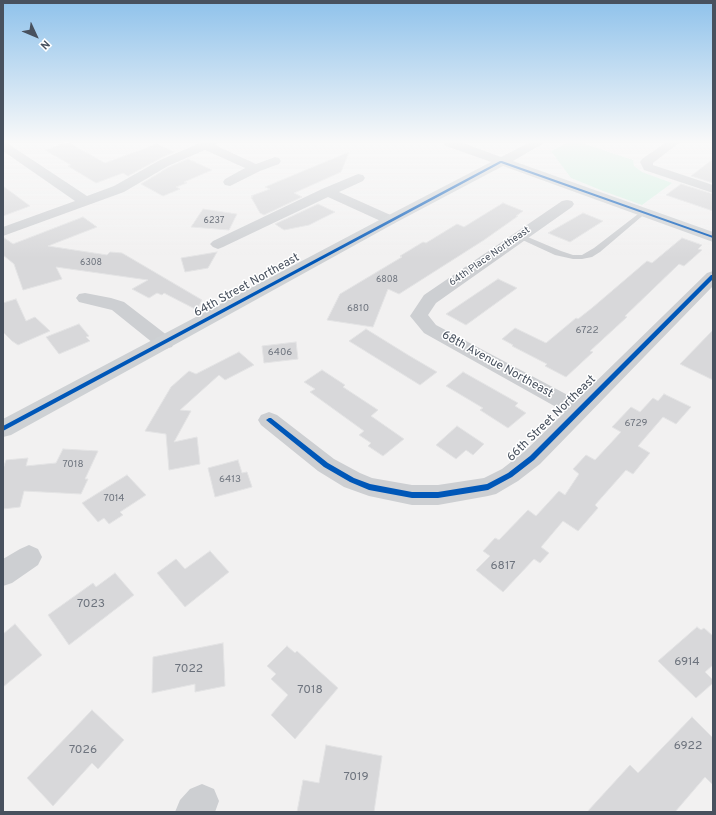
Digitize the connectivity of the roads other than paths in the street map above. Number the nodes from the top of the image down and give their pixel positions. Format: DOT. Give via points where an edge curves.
graph roads {
  1 [pos="55,181"];
  2 [pos="133,181"];
  3 [pos="351,181"];
  4 [pos="465,181"];
  5 [pos="556,181"];
  6 [pos="689,181"];
  7 [pos="713,189"];
  8 [pos="327,192"];
  9 [pos="86,202"];
  10 [pos="567,204"];
  11 [pos="644,212"];
  12 [pos="390,220"];
  13 [pos="3,232"];
  14 [pos="520,237"];
  15 [pos="713,237"];
  16 [pos="218,244"];
  17 [pos="713,276"];
  18 [pos="85,298"];
  19 [pos="419,316"];
  20 [pos="165,343"];
  21 [pos="578,410"];
  22 [pos="269,420"];
  23 [pos="3,430"];
  24 [pos="29,557"];
  25 [pos="3,574"];
  1 -- 9 [label="street"];
  2 -- 9 [label="street"];
  3 -- 8 [label="street"];
  4 -- 12 [label="main road, 64th Street Northeast"];
  5 -- 11 [label="main road"];
  6 -- 7 [label="street"];
  8 -- 12 [label="street"];
  8 -- 16 [label="street"];
  9 -- 13 [label="street"];
  10 -- 14 [label="street, 64th Place Northeast"];
  11 -- 14 [label="lane" via="597,250 582,257 558,253"];
  11 -- 15 [label="main road"];
  12 -- 20 [label="main road, 64th Street Northeast"];
  14 -- 19 [label="street, 64th Place Northeast" via="430,299"];
  17 -- 21 [label="street, 66th Street Northeast"];
  18 -- 20 [label="street" via="118,306"];
  19 -- 21 [label="street, 68th Avenue Northeast" via="430,329"];
  20 -- 23 [label="main road, 64th Street Northeast"];
  21 -- 22 [label="street, 66th Street Northeast" via="532,458 510,475 488,487 438,495 389,492 352,480 326,464"];
  24 -- 25 [label="street"];
}
